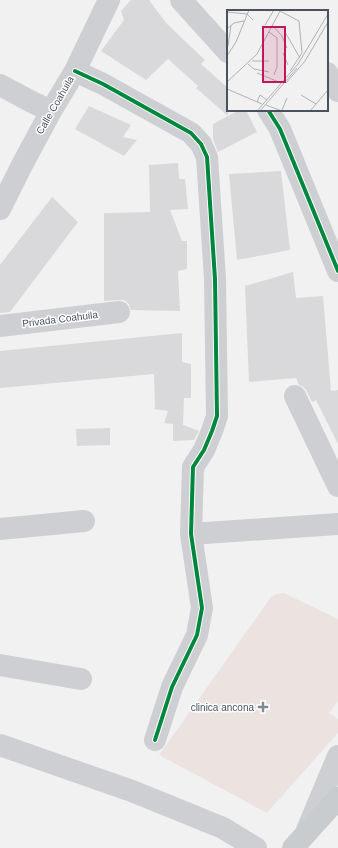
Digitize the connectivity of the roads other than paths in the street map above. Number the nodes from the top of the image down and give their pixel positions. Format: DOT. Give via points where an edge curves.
graph roads {
  1 [pos="181,0"];
  2 [pos="105,1"];
  3 [pos="227,51"];
  4 [pos="75,71"];
  5 [pos="328,75"];
  6 [pos="0,86"];
  7 [pos="338,91"];
  8 [pos="51,111"];
  9 [pos="269,111"];
  10 [pos="0,209"];
  11 [pos="338,271"];
  12 [pos="119,312"];
  13 [pos="0,326"];
  14 [pos="295,396"];
  15 [pos="338,486"];
  16 [pos="84,521"];
  17 [pos="338,524"];
  18 [pos="0,529"];
  19 [pos="191,534"];
  20 [pos="0,665"];
  21 [pos="81,679"];
  22 [pos="155,740"];
  23 [pos="0,745"];
  24 [pos="338,756"];
  25 [pos="338,798"];
  26 [pos="299,841"];
  27 [pos="256,848"];
  1 -- 3 [label="street"];
  2 -- 4 [label="street, Calle Coahuila"];
  4 -- 8 [label="street, Calle Coahuila"];
  4 -- 19 [label="street" via="104,84 191,133 201,144 207,157 214,278 217,416 204,450 193,467"];
  5 -- 7 [label="street"];
  6 -- 8 [label="street"];
  8 -- 10 [label="street, Calle Coahuila"];
  9 -- 11 [label="street" via="280,129"];
  12 -- 13 [label="street, Privada Coahuila"];
  14 -- 15 [label="street"];
  16 -- 18 [label="street"];
  17 -- 19 [label="street"];
  19 -- 22 [label="street" via="202,608 198,635 172,687"];
  20 -- 21 [label="street"];
  23 -- 27 [label="street" via="132,791 223,828"];
  24 -- 26 [label="street"];
  25 -- 26 [label="main road"];
}
